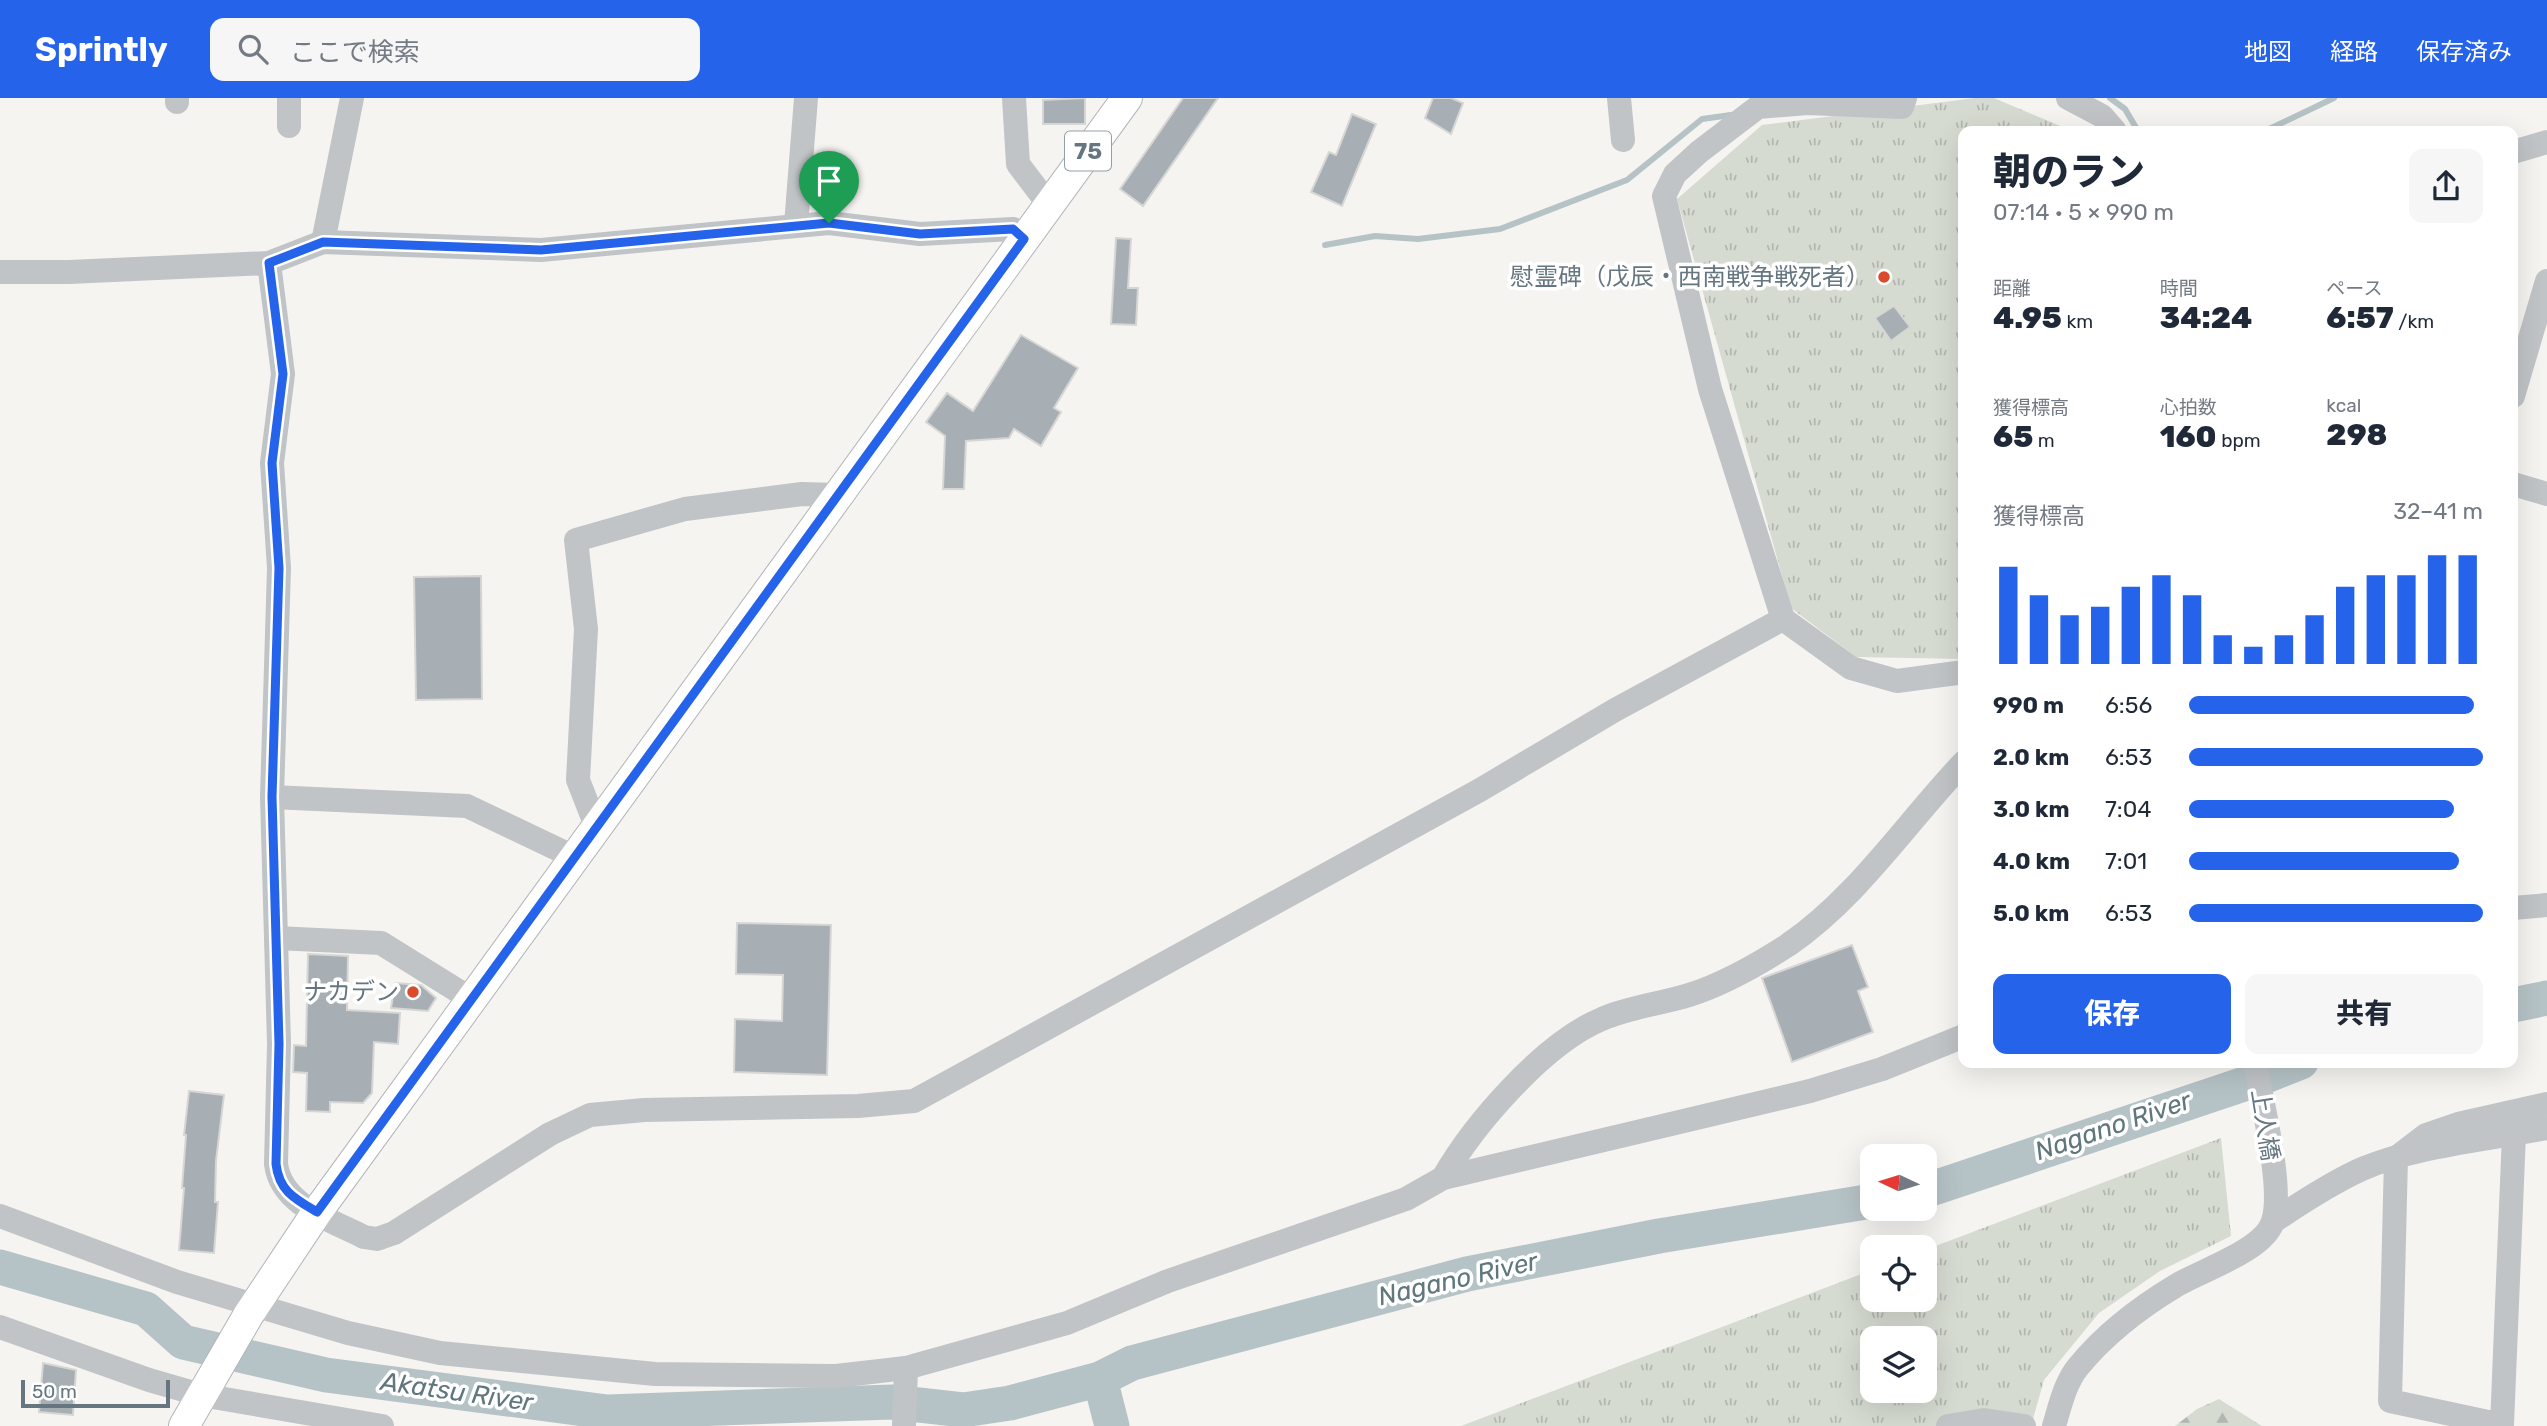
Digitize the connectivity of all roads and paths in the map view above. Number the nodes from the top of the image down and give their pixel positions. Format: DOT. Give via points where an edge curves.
graph roads {
  1 [pos="289,98"];
  2 [pos="352,98"];
  3 [pos="806,98"];
  4 [pos="1014,98"];
  5 [pos="1127,98"];
  6 [pos="1619,98"];
  7 [pos="1905,98"];
  8 [pos="2068,98"];
  9 [pos="289,125"];
  10 [pos="2111,126"];
  11 [pos="1623,140"];
  12 [pos="2547,142"];
  13 [pos="2518,151"];
  14 [pos="1049,205"];
  15 [pos="796,225"];
  16 [pos="1024,239"];
  17 [pos="323,242"];
  18 [pos="269,263"];
  19 [pos="0,272"];
  20 [pos="2547,281"];
  21 [pos="2518,373"];
  22 [pos="2518,485"];
  23 [pos="2547,494"];
  24 [pos="837,495"];
  25 [pos="1783,620"];
  26 [pos="1958,673"];
  27 [pos="1958,768"];
  28 [pos="272,797"];
  29 [pos="596,826"];
  30 [pos="574,857"];
  31 [pos="2547,905"];
  32 [pos="2518,908"];
  33 [pos="276,938"];
  34 [pos="471,999"];
  35 [pos="1958,1038"];
  36 [pos="2256,1068"];
  37 [pos="2547,1104"];
  38 [pos="2547,1128"];
  39 [pos="2515,1135"];
  40 [pos="2396,1158"];
  41 [pos="1443,1178"];
  42 [pos="317,1212"];
  43 [pos="0,1216"];
  44 [pos="2274,1221"];
  45 [pos="253,1310"];
  46 [pos="0,1327"];
  47 [pos="905,1372"];
  48 [pos="204,1389"];
  49 [pos="184,1426"];
  50 [pos="382,1426"];
  51 [pos="904,1426"];
  52 [pos="1948,1426"];
  53 [pos="2024,1426"];
  54 [pos="2054,1426"];
  1 -- 9 [label="street"];
  2 -- 17 [label="street"];
  3 -- 15 [label="street"];
  4 -- 14 [label="street" via="1018,164"];
  5 -- 14 [label="main road, 75"];
  6 -- 11 [label="street"];
  7 -- 25 [label="street" via="1902,107 1808,103 1758,107 1675,174 1664,196 1710,389"];
  8 -- 10 [label="street" via="2102,116"];
  12 -- 13 [label="street"];
  14 -- 16 [label="main road, 75"];
  15 -- 16 [label="street" via="829,223 920,234 1013,229"];
  15 -- 17 [label="street" via="541,250"];
  16 -- 24 [label="main road, 75"];
  17 -- 18 [label="street"];
  18 -- 19 [label="street"];
  18 -- 28 [label="street" via="283,374 272,463 279,568"];
  20 -- 21 [label="street"];
  22 -- 23 [label="street"];
  24 -- 29 [label="main road, 75"];
  24 -- 29 [label="street" via="685,509 576,540 586,629 578,780"];
  25 -- 26 [label="street" via="1851,668 1897,681"];
  25 -- 42 [label="street" via="914,1101 590,1115 550,1134 394,1233 377,1239 364,1237"];
  27 -- 41 [label="street" via="1850,894 1789,944 1731,979 1605,1018 1573,1033 1546,1054 1457,1153"];
  28 -- 30 [label="street" via="467,806"];
  28 -- 33 [label="street"];
  29 -- 30 [label="main road, 75"];
  30 -- 34 [label="main road, 75"];
  31 -- 32 [label="street"];
  33 -- 34 [label="street" via="381,943"];
  33 -- 42 [label="street" via="278,1177 287,1194"];
  34 -- 42 [label="main road, 75"];
  35 -- 41 [label="street" via="1810,1091"];
  36 -- 44 [label="street, 上人橋" via="2275,1187"];
  37 -- 40 [label="street" via="2426,1135"];
  38 -- 39 [label="street"];
  39 -- 40 [label="street"];
  39 -- 40 [label="street" via="2502,1425 2390,1401"];
  40 -- 44 [label="street" via="2317,1193"];
  41 -- 47 [label="street" via="1406,1199 1168,1281 1067,1323"];
  42 -- 45 [label="main road, 75"];
  43 -- 45 [label="street"];
  44 -- 54 [label="street" via="2253,1246 2176,1286 2102,1341 2077,1368"];
  45 -- 47 [label="street" via="440,1353 541,1365 754,1377"];
  45 -- 48 [label="main road, 75"];
  46 -- 48 [label="street" via="149,1380"];
  47 -- 51 [label="street"];
  48 -- 49 [label="main road, 75"];
  48 -- 50 [label="street"];
  52 -- 53 [label="street" via="1984,1420"];
}
